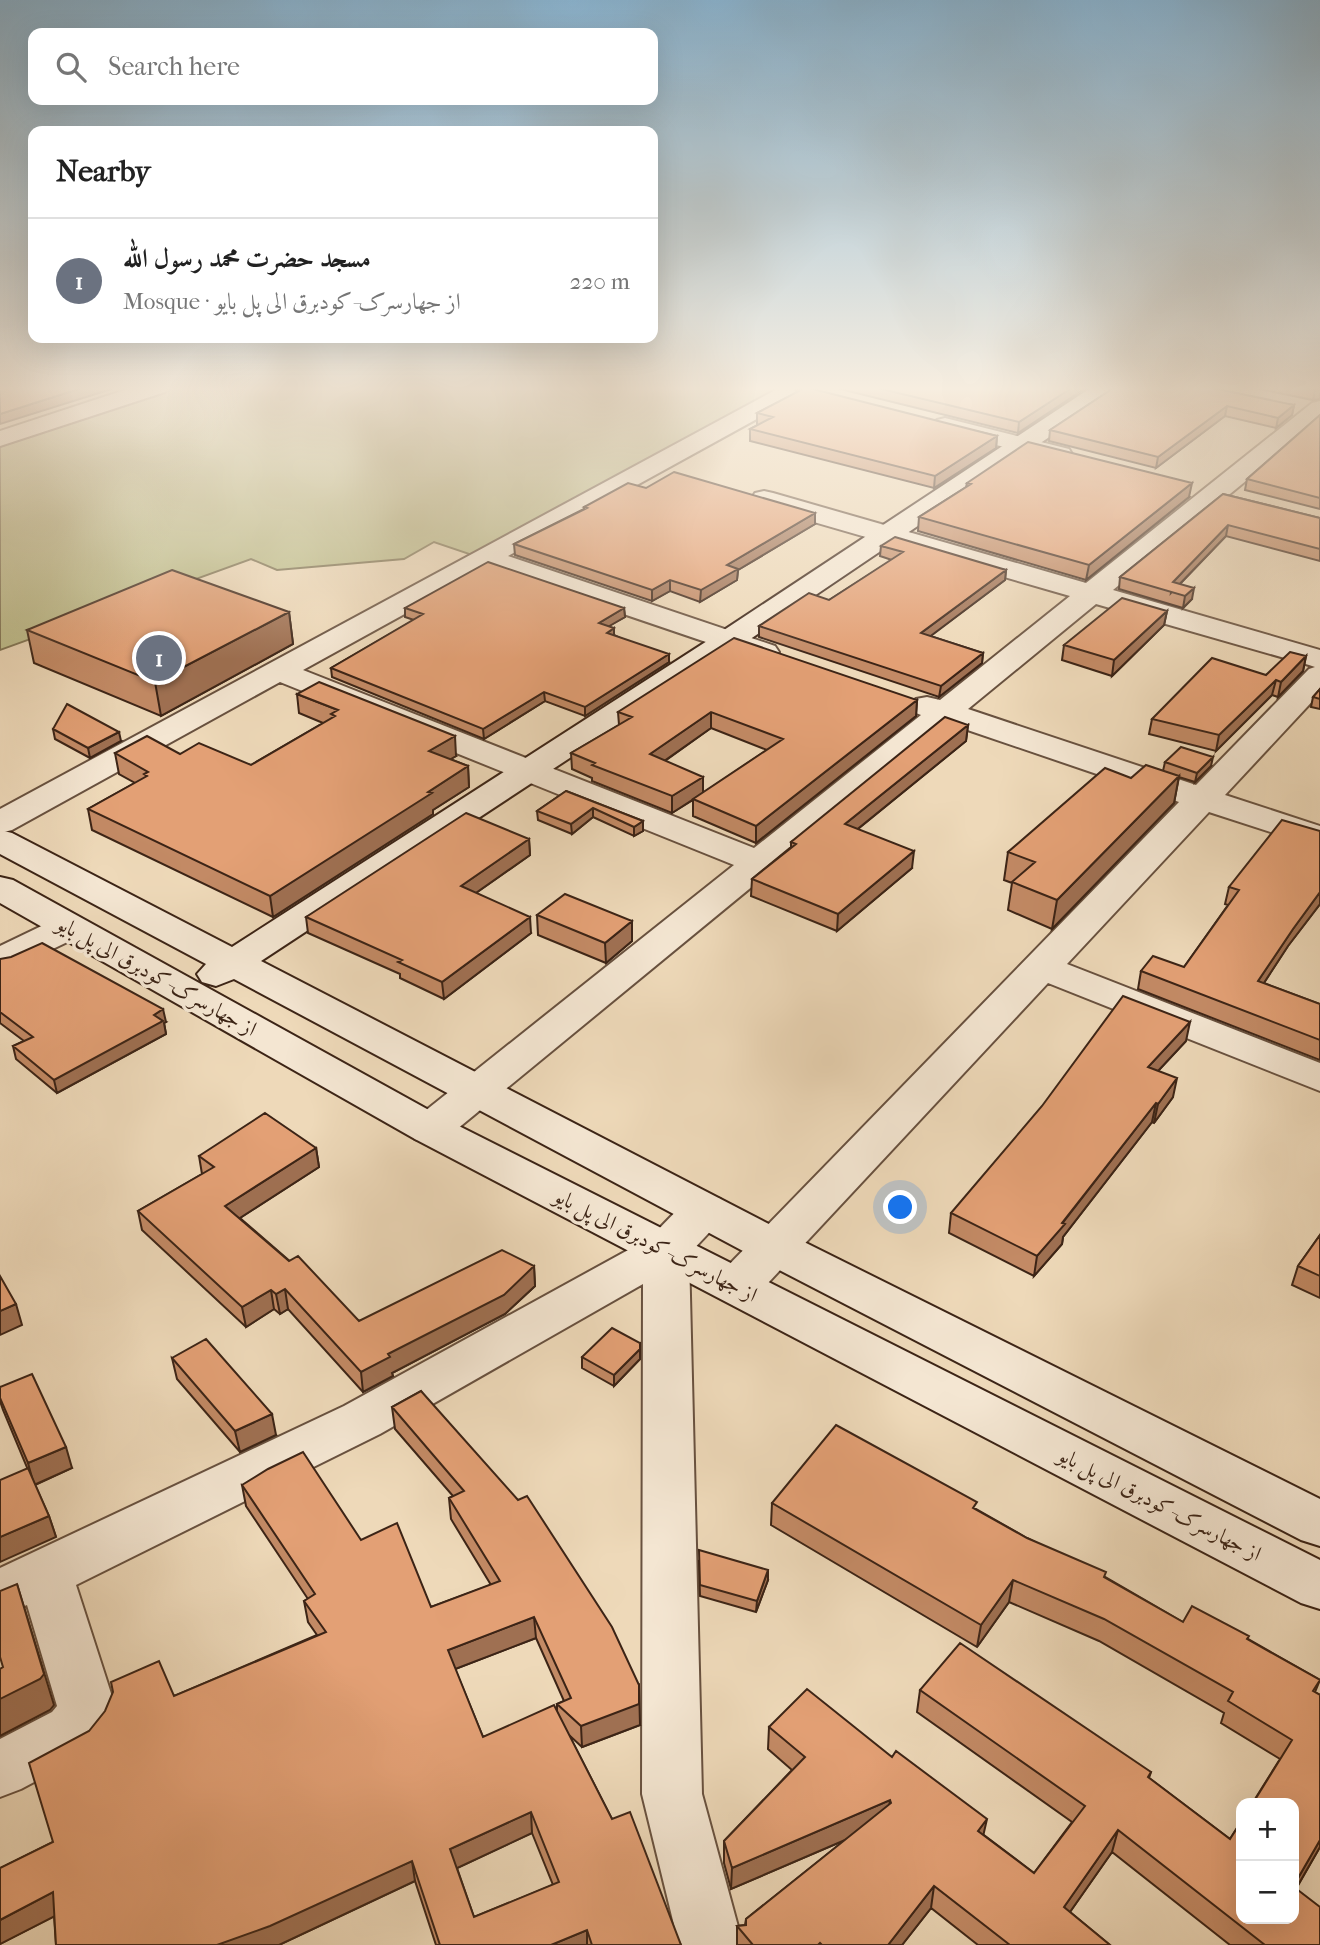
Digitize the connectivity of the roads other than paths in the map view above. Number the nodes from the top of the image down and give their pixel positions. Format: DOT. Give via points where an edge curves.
graph roads {
  1 [pos="632,478"];
  2 [pos="969,478"];
  3 [pos="1234,478"];
  4 [pos="743,493"];
  5 [pos="885,535"];
  6 [pos="486,558"];
  7 [pos="1093,593"];
  8 [pos="729,640"];
  9 [pos="1320,659"];
  10 [pos="793,662"];
  11 [pos="279,671"];
  12 [pos="1320,675"];
  13 [pos="895,695"];
  14 [pos="947,712"];
  15 [pos="527,770"];
  16 [pos="1202,798"];
  17 [pos="0,823"];
  18 [pos="1320,838"];
  19 [pos="0,840"];
  20 [pos="761,863"];
  21 [pos="0,888"];
  22 [pos="69,926"];
  23 [pos="0,960"];
  24 [pos="233,963"];
  25 [pos="1041,967"];
  26 [pos="188,993"];
  27 [pos="1320,1078"];
  28 [pos="477,1091"];
  29 [pos="430,1129"];
  30 [pos="704,1210"];
  31 [pos="774,1247"];
  32 [pos="666,1250"];
  33 [pos="737,1286"];
  34 [pos="1320,1524"];
  35 [pos="22,1583"];
  36 [pos="1320,1586"];
  37 [pos="0,1769"];
  38 [pos="711,1945"];
  1 -- 6 [label="street"];
  2 -- 5 [label="street"];
  3 -- 7 [label="street"];
  4 -- 5 [label="street"];
  5 -- 7 [label="street"];
  5 -- 8 [label="street"];
  6 -- 8 [label="street"];
  6 -- 11 [label="street"];
  7 -- 9 [label="street"];
  7 -- 14 [label="street"];
  8 -- 10 [label="street"];
  8 -- 15 [label="street"];
  11 -- 15 [label="street"];
  11 -- 17 [label="street"];
  12 -- 16 [label="street"];
  13 -- 14 [label="street"];
  14 -- 16 [label="street"];
  14 -- 20 [label="street"];
  15 -- 20 [label="street"];
  15 -- 24 [label="street"];
  16 -- 18 [label="street"];
  16 -- 25 [label="street"];
  19 -- 24 [label="street"];
  20 -- 28 [label="street"];
  21 -- 22 [label="street, از جهارسرک-کودبرق الی پل بایو"];
  22 -- 23 [label="street"];
  22 -- 26 [label="street, از جهارسرک-کودبرق الی پل بایو"];
  24 -- 26 [label="street"];
  24 -- 28 [label="street"];
  25 -- 27 [label="street"];
  25 -- 31 [label="street"];
  26 -- 29 [label="street, از جهارسرک-کودبرق الی پل بایو"];
  28 -- 29 [label="street"];
  28 -- 30 [label="street"];
  29 -- 32 [label="street, از جهارسرک-کودبرق الی پل بایو"];
  30 -- 31 [label="street"];
  30 -- 32 [label="street"];
  31 -- 33 [label="street"];
  31 -- 34 [label="street"];
  32 -- 33 [label="street, از جهارسرک-کودبرق الی پل بایو"];
  32 -- 35 [label="street" via="362,1420"];
  32 -- 38 [label="street" via="672,1794"];
  33 -- 36 [label="street, از جهارسرک-کودبرق الی پل بایو"];
  35 -- 37 [label="street" via="88,1712 73,1731"];
}
